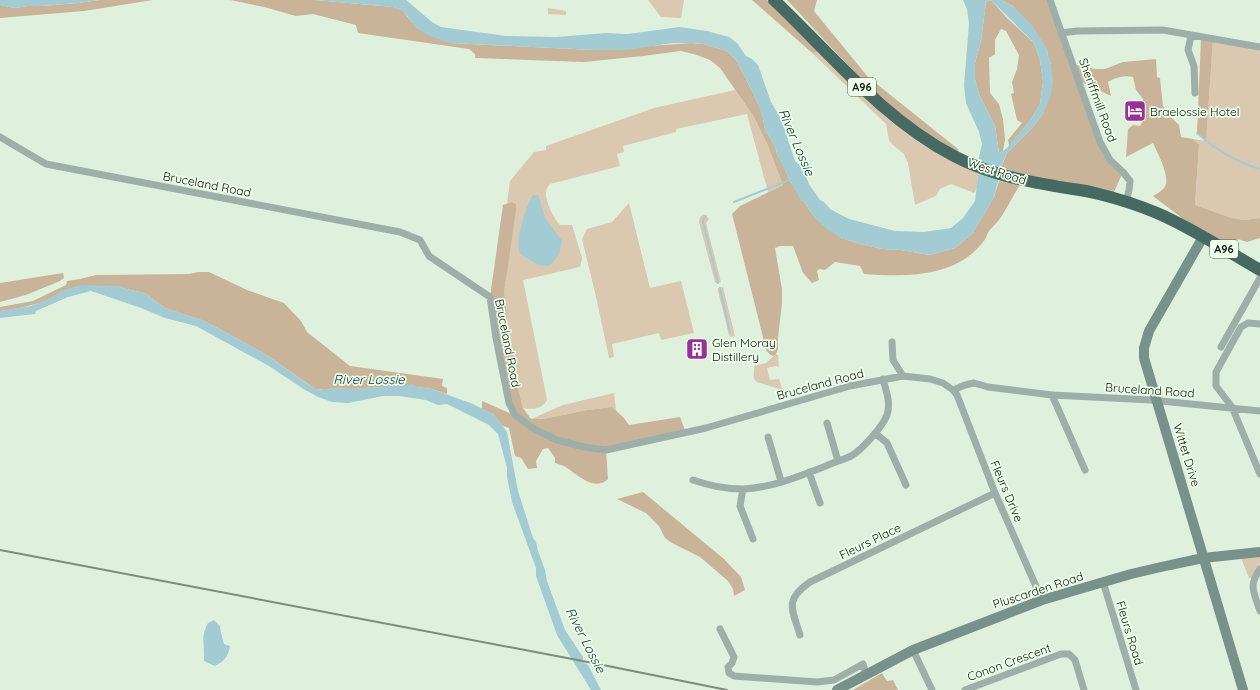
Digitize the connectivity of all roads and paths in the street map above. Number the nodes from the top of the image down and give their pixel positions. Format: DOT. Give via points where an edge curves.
graph roads {
  1 [pos="774,0"];
  2 [pos="1050,0"];
  3 [pos="1061,33"];
  4 [pos="1191,36"];
  5 [pos="1260,47"];
  6 [pos="1195,93"];
  7 [pos="0,137"];
  8 [pos="1126,202"];
  9 [pos="1203,237"];
  10 [pos="1260,270"];
  11 [pos="1260,278"];
  12 [pos="1260,324"];
  13 [pos="892,342"];
  14 [pos="1221,347"];
  15 [pos="903,376"];
  16 [pos="883,379"];
  17 [pos="953,390"];
  18 [pos="1052,395"];
  19 [pos="1157,400"];
  20 [pos="1232,407"];
  21 [pos="1260,411"];
  22 [pos="827,423"];
  23 [pos="876,433"];
  24 [pos="768,437"];
  25 [pos="838,461"];
  26 [pos="1085,470"];
  27 [pos="809,472"];
  28 [pos="1260,474"];
  29 [pos="693,480"];
  30 [pos="781,481"];
  31 [pos="906,485"];
  32 [pos="743,489"];
  33 [pos="995,493"];
  34 [pos="820,503"];
  35 [pos="753,539"];
  36 [pos="1260,552"];
  37 [pos="1203,558"];
  38 [pos="1260,569"];
  39 [pos="1103,582"];
  40 [pos="1042,600"];
  41 [pos="1260,611"];
  42 [pos="720,629"];
  43 [pos="800,635"];
  44 [pos="913,650"];
  45 [pos="866,674"];
  46 [pos="837,690"];
  47 [pos="932,690"];
  48 [pos="965,690"];
  49 [pos="1084,690"];
  50 [pos="1136,690"];
  51 [pos="1243,690"];
  1 -- 8 [label="highway, West Road / A96" via="886,109 924,138 953,155 1002,175 1097,193"];
  2 -- 3 [label="street, Sheriffmill Road"];
  3 -- 4 [label="street" via="1163,30"];
  3 -- 8 [label="street, Sheriffmill Road" via="1100,142 1110,160 1130,181"];
  4 -- 5 [label="street"];
  4 -- 6 [label="street" via="1188,50 1194,66"];
  7 -- 16 [label="street, Bruceland Road" via="46,164 400,232 420,240 429,256 490,297 509,404 515,415 534,429 558,440 606,450 706,428 814,395"];
  8 -- 9 [label="highway, West Road / A96" via="1173,220"];
  9 -- 10 [label="highway, West Road / A96"];
  9 -- 19 [label="street, Wittet Drive" via="1146,339 1144,358"];
  11 -- 14 [label="street"];
  12 -- 20 [label="street" via="1248,323 1241,326 1216,372 1216,386"];
  13 -- 15 [label="street" via="893,360"];
  15 -- 16 [label="street, Bruceland Road"];
  15 -- 17 [label="street, Bruceland Road" via="930,379 943,383"];
  16 -- 23 [label="street" via="889,402 887,415"];
  17 -- 18 [label="street, Bruceland Road" via="974,383"];
  17 -- 33 [label="street, Fleurs Drive"];
  18 -- 19 [label="street, Bruceland Road"];
  18 -- 26 [label="street"];
  19 -- 20 [label="street, Bruceland Road"];
  19 -- 37 [label="street, Wittet Drive"];
  20 -- 21 [label="street, Bruceland Road"];
  20 -- 28 [label="street"];
  22 -- 25 [label="street"];
  23 -- 25 [label="street" via="862,448"];
  23 -- 31 [label="street" via="887,443"];
  24 -- 30 [label="street"];
  25 -- 27 [label="street"];
  27 -- 30 [label="street"];
  27 -- 34 [label="street"];
  29 -- 32 [label="street" via="712,487"];
  30 -- 32 [label="street"];
  32 -- 35 [label="street" via="740,506"];
  33 -- 40 [label="street, Fleurs Drive"];
  33 -- 43 [label="street, Fleurs Place" via="798,590 793,599 792,609"];
  36 -- 37 [label="street, Pluscarden Road"];
  37 -- 39 [label="street, Pluscarden Road"];
  37 -- 51 [label="street, Wittet Drive"];
  38 -- 41 [label="street" via="1254,577 1252,587"];
  39 -- 40 [label="street, Pluscarden Road"];
  39 -- 50 [label="street, Fleurs Road"];
  40 -- 44 [label="street, Pluscarden Road"];
  42 -- 45 [label="street" via="734,657 728,667 729,673 734,676 817,682 834,680 863,664"];
  44 -- 45 [label="street, Pluscarden Road"];
  44 -- 47 [label="street"];
  45 -- 46 [label="street, Pluscarden Road"];
  48 -- 49 [label="street, Conon Crescent" via="1061,654 1069,654 1075,660"];
}
